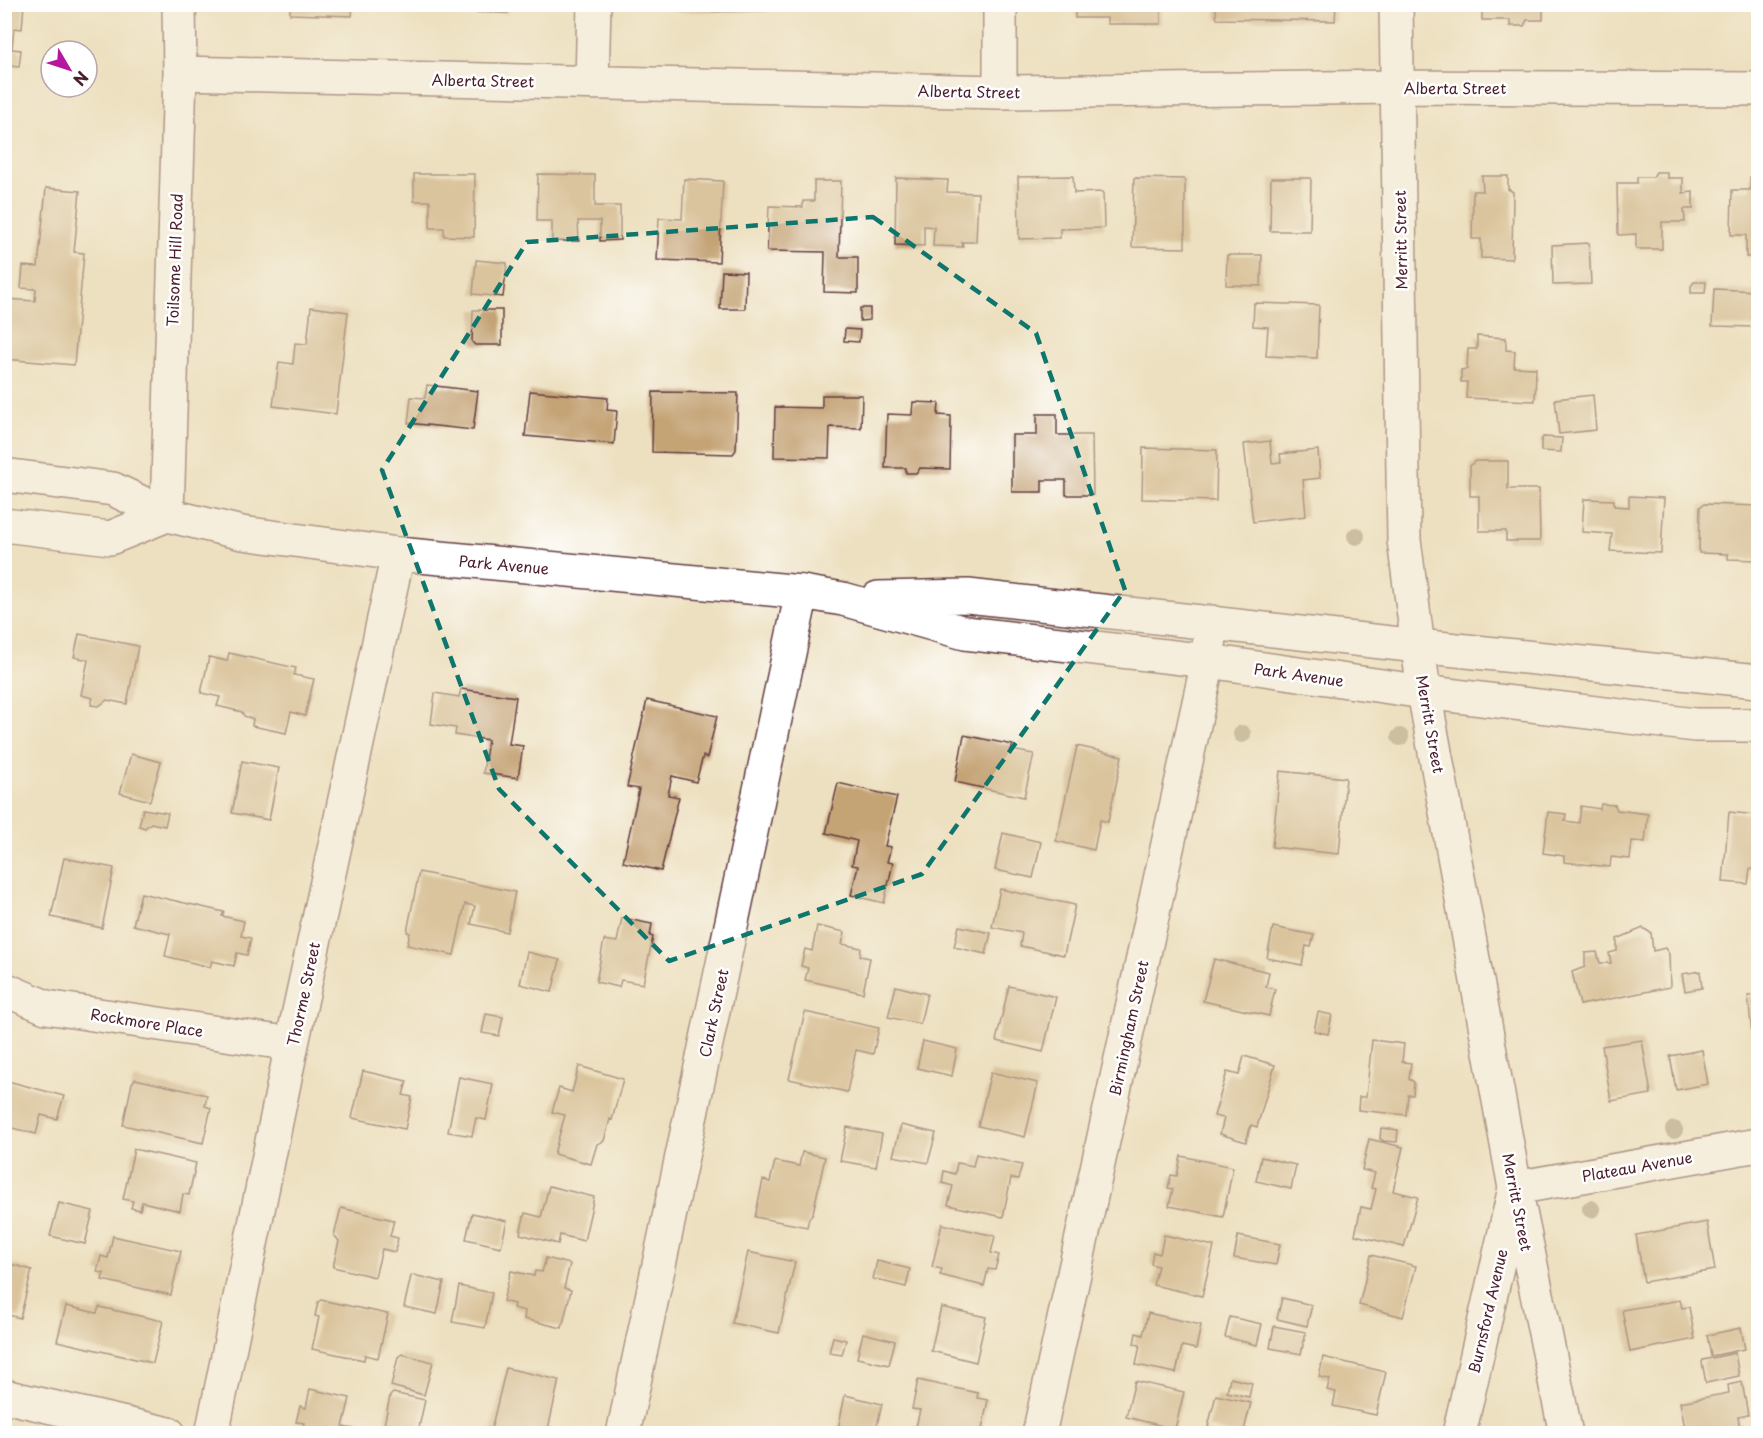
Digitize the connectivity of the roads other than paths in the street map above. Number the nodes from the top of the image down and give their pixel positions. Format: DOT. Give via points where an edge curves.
graph roads {
  1 [pos="179,4"];
  2 [pos="594,4"];
  3 [pos="1000,4"];
  4 [pos="1396,4"];
  5 [pos="180,73"];
  6 [pos="592,83"];
  7 [pos="1398,87"];
  8 [pos="1758,89"];
  9 [pos="1000,92"];
  10 [pos="4,475"];
  11 [pos="167,515"];
  12 [pos="4,525"];
  13 [pos="398,554"];
  14 [pos="802,592"];
  15 [pos="843,599"];
  16 [pos="1211,622"];
  17 [pos="1418,646"];
  18 [pos="1208,661"];
  19 [pos="1758,681"];
  20 [pos="1424,692"];
  21 [pos="1758,725"];
  22 [pos="4,989"];
  23 [pos="292,1044"];
  24 [pos="1758,1145"];
  25 [pos="1515,1188"];
  26 [pos="4,1396"];
  27 [pos="169,1434"];
  28 [pos="212,1434"];
  29 [pos="623,1434"];
  30 [pos="1039,1434"];
  31 [pos="1460,1434"];
  32 [pos="1566,1434"];
  1 -- 5 [label="street, Toilsome Hill Road"];
  2 -- 6 [label="street"];
  3 -- 9 [label="street"];
  4 -- 7 [label="street, Merritt Street"];
  5 -- 6 [label="street, Alberta Street"];
  5 -- 11 [label="street, Toilsome Hill Road"];
  6 -- 9 [label="street, Alberta Street"];
  7 -- 8 [label="street, Alberta Street"];
  7 -- 9 [label="street, Alberta Street"];
  7 -- 17 [label="street, Merritt Street" via="1404,540"];
  10 -- 11 [label="street, Park Avenue" via="113,489"];
  11 -- 12 [label="street" via="110,538"];
  11 -- 13 [label="street, Park Avenue" via="242,533"];
  13 -- 14 [label="street, Park Avenue"];
  13 -- 23 [label="street, Thorme Street"];
  14 -- 15 [label="street, Park Avenue"];
  14 -- 29 [label="street, Clark Street"];
  15 -- 16 [label="street, Park Avenue" via="968,596"];
  15 -- 18 [label="street, Park Avenue" via="965,633"];
  16 -- 17 [label="street, Park Avenue"];
  16 -- 18 [label="street, Birmingham Street"];
  17 -- 19 [label="street, Park Avenue"];
  17 -- 20 [label="street, Merritt Street"];
  18 -- 20 [label="street, Park Avenue"];
  18 -- 30 [label="street, Birmingham Street"];
  20 -- 21 [label="street, Park Avenue" via="1695,725"];
  20 -- 25 [label="street, Merritt Street"];
  22 -- 23 [label="street, Rockmore Place" via="46,1006"];
  23 -- 28 [label="street, Thorme Street"];
  24 -- 25 [label="street, Plateau Avenue"];
  25 -- 31 [label="street, Burnsford Avenue"];
  25 -- 32 [label="street, Merritt Street"];
  26 -- 27 [label="street"];
}
